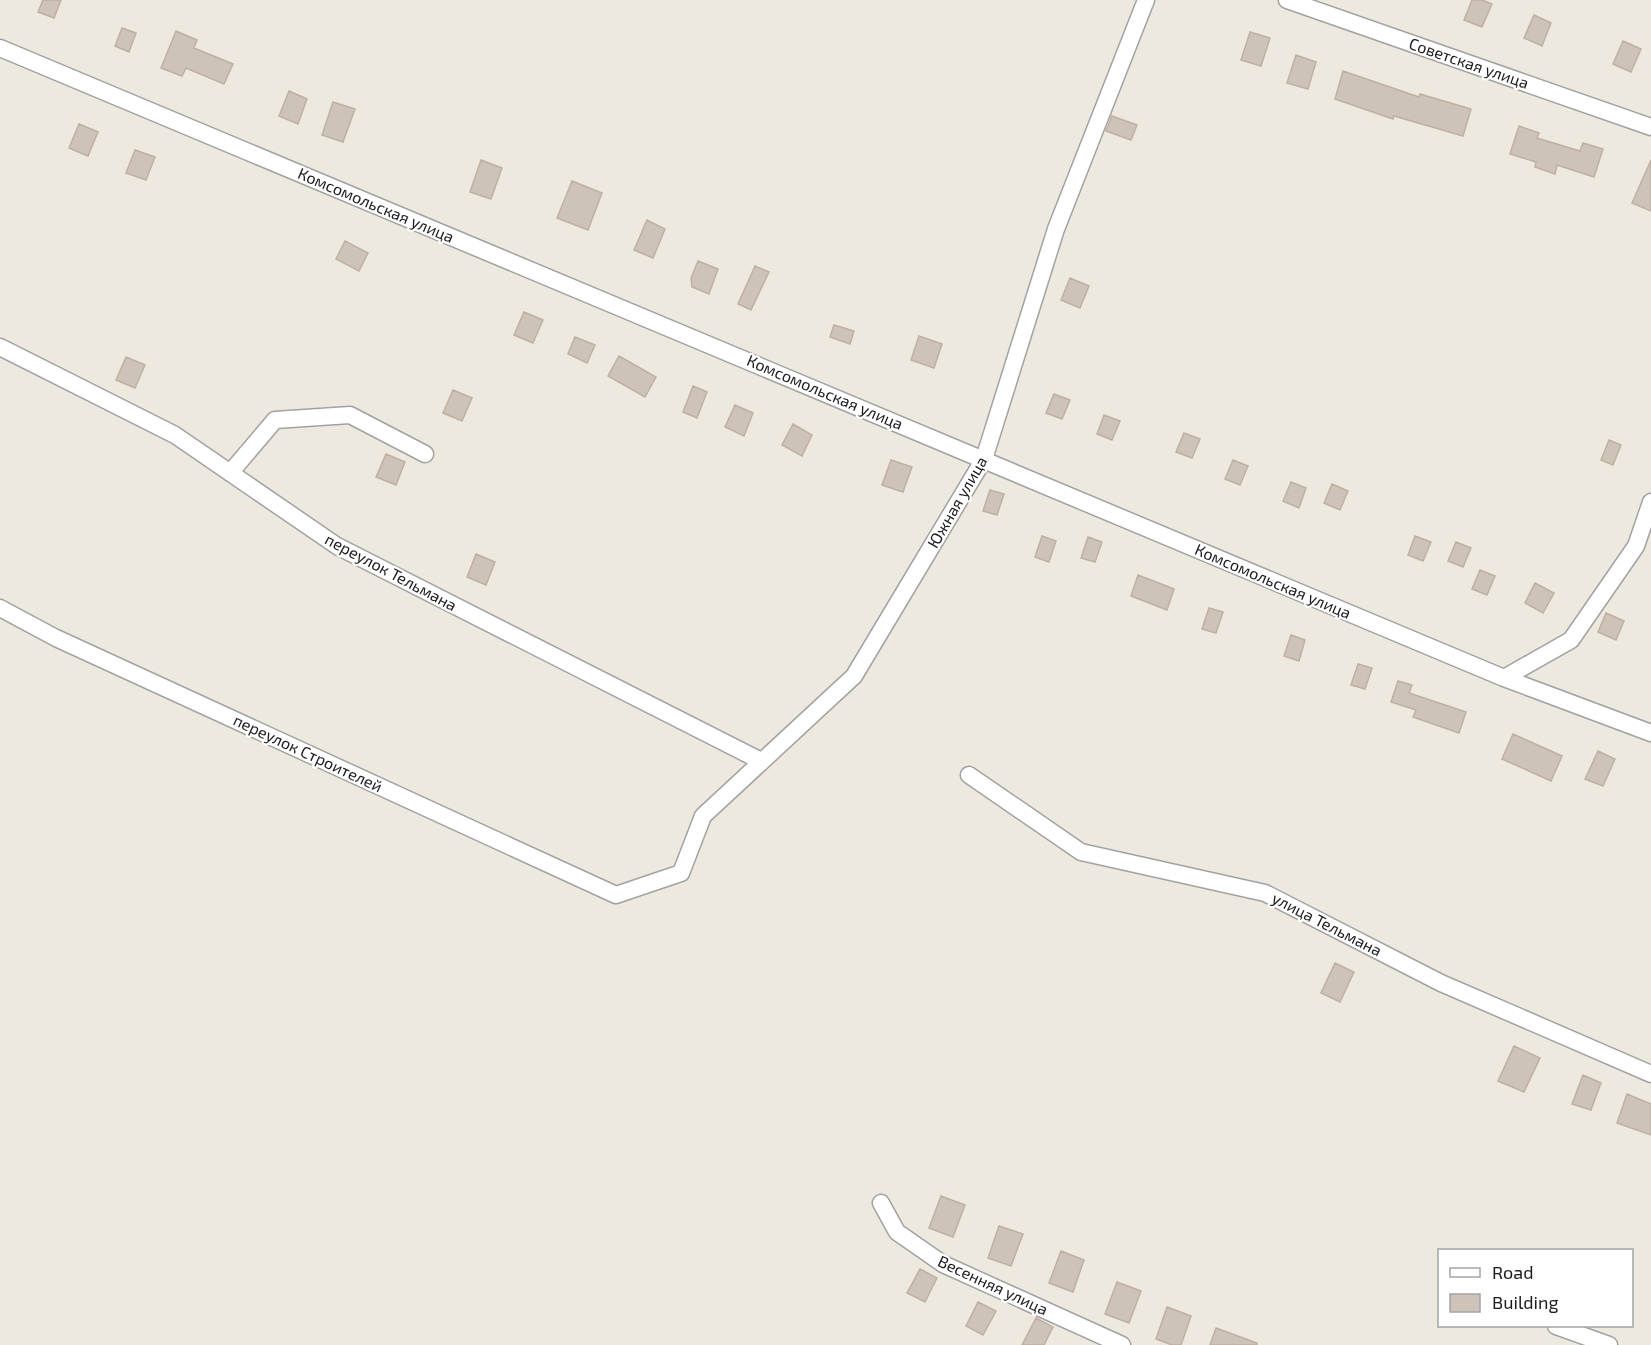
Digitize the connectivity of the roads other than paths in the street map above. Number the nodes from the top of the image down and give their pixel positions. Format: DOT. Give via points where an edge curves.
graph roads {
  1 [pos="1146,0"];
  2 [pos="1287,0"];
  3 [pos="0,48"];
  4 [pos="1651,127"];
  5 [pos="0,347"];
  6 [pos="425,454"];
  7 [pos="984,459"];
  8 [pos="230,473"];
  9 [pos="1651,502"];
  10 [pos="0,608"];
  11 [pos="1504,678"];
  12 [pos="1651,733"];
  13 [pos="762,761"];
  14 [pos="969,775"];
  15 [pos="616,896"];
  16 [pos="1651,1074"];
  17 [pos="880,1203"];
  18 [pos="1559,1327"];
  19 [pos="1122,1345"];
  20 [pos="1609,1345"];
  1 -- 7 [label="street, Южная улица" via="1056,228"];
  2 -- 4 [label="street, Советская улица"];
  3 -- 7 [label="street, Комсомольская улица"];
  5 -- 8 [label="street, переулок Тельмана" via="175,435"];
  6 -- 8 [label="street" via="350,415 275,420"];
  7 -- 11 [label="street, Комсомольская улица"];
  7 -- 13 [label="street, Южная улица" via="854,676"];
  8 -- 13 [label="street, переулок Тельмана" via="337,546"];
  9 -- 11 [label="street" via="1636,546 1571,640"];
  10 -- 15 [label="street, переулок Строителей" via="56,638"];
  11 -- 12 [label="street, Комсомольская улица"];
  13 -- 15 [label="street, Южная улица" via="703,816 681,873"];
  14 -- 16 [label="street, улица Тельмана" via="1081,852 1265,893 1441,983"];
  17 -- 19 [label="street, Весенняя улица" via="897,1232 943,1264"];
  18 -- 20 [label="street"];
}
